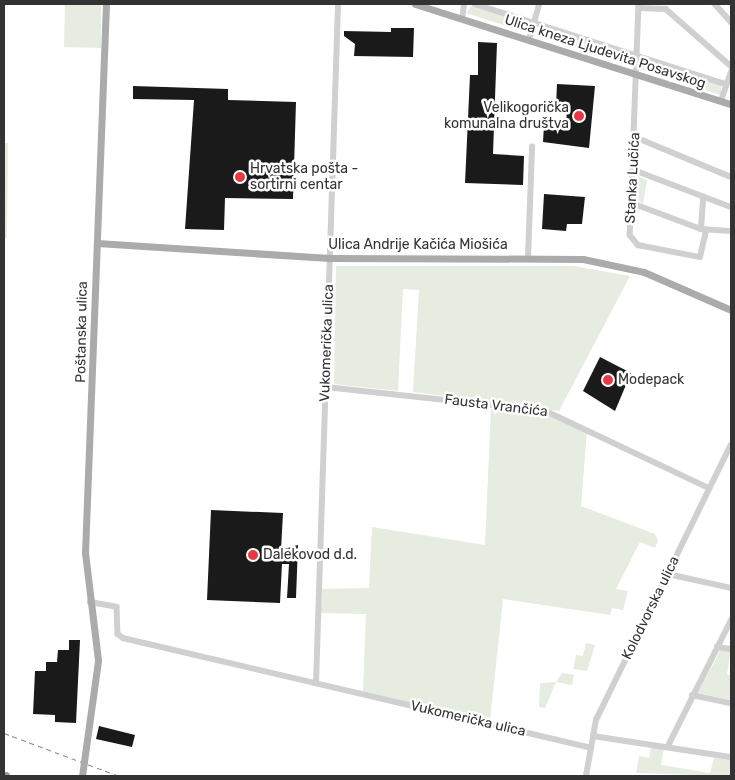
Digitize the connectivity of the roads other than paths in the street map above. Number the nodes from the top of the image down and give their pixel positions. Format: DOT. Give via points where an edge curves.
graph roads {
  1 [pos="106,4"];
  2 [pos="338,4"];
  3 [pos="415,4"];
  4 [pos="464,4"];
  5 [pos="475,4"];
  6 [pos="539,4"];
  7 [pos="715,4"];
  8 [pos="639,6"];
  9 [pos="462,19"];
  10 [pos="535,22"];
  11 [pos="731,22"];
  12 [pos="529,40"];
  13 [pos="639,54"];
  14 [pos="731,66"];
  15 [pos="731,72"];
  16 [pos="638,75"];
  17 [pos="725,84"];
  18 [pos="720,101"];
  19 [pos="731,104"];
  20 [pos="635,137"];
  21 [pos="532,147"];
  22 [pos="634,170"];
  23 [pos="731,177"];
  24 [pos="704,197"];
  25 [pos="632,203"];
  26 [pos="731,207"];
  27 [pos="704,230"];
  28 [pos="731,231"];
  29 [pos="96,243"];
  30 [pos="330,258"];
  31 [pos="528,258"];
  32 [pos="731,310"];
  33 [pos="326,387"];
  34 [pos="731,445"];
  35 [pos="709,488"];
  36 [pos="668,574"];
  37 [pos="731,588"];
  38 [pos="90,602"];
  39 [pos="731,620"];
  40 [pos="717,646"];
  41 [pos="731,649"];
  42 [pos="316,683"];
  43 [pos="692,695"];
  44 [pos="731,703"];
  45 [pos="593,736"];
  46 [pos="668,746"];
  47 [pos="591,748"];
  48 [pos="731,757"];
  49 [pos="82,776"];
  50 [pos="586,776"];
  1 -- 29 [label="main road, Poštanska ulica"];
  2 -- 30 [label="street, Vukomerička ulica"];
  3 -- 9 [label="main road, Ulica kneza Ljudevita Posavskog"];
  4 -- 9 [label="street"];
  5 -- 10 [label="street"];
  6 -- 10 [label="street"];
  7 -- 11 [label="street"];
  8 -- 13 [label="street, Stanka Lučića"];
  8 -- 14 [label="street" via="666,10"];
  9 -- 12 [label="main road, Ulica kneza Ljudevita Posavskog"];
  10 -- 12 [label="street"];
  10 -- 13 [label="street"];
  12 -- 16 [label="main road, Ulica kneza Ljudevita Posavskog"];
  13 -- 16 [label="street, Stanka Lučića"];
  13 -- 17 [label="street"];
  15 -- 17 [label="street"];
  16 -- 18 [label="main road, Ulica kneza Ljudevita Posavskog"];
  16 -- 20 [label="street, Stanka Lučića"];
  17 -- 18 [label="street"];
  18 -- 19 [label="main road, Ulica kneza Ljudevita Posavskog"];
  20 -- 22 [label="street, Stanka Lučića"];
  20 -- 23 [label="street"];
  21 -- 31 [label="street"];
  22 -- 24 [label="street"];
  22 -- 25 [label="street, Stanka Lučića"];
  24 -- 26 [label="street"];
  24 -- 27 [label="street"];
  25 -- 27 [label="street"];
  25 -- 27 [label="street, Stanka Lučića" via="630,235 638,245 702,257"];
  27 -- 28 [label="street"];
  29 -- 30 [label="main road, Ulica Andrije Kačića Miošića"];
  29 -- 38 [label="main road, Poštanska ulica" via="85,553"];
  30 -- 31 [label="main road, Ulica Andrije Kačića Miošića"];
  30 -- 33 [label="street, Vukomerička ulica"];
  31 -- 32 [label="main road, Ulica Andrije Kačića Miošića" via="617,264"];
  33 -- 35 [label="street, Fausta Vrančića" via="546,410"];
  33 -- 42 [label="street, Vukomerička ulica"];
  34 -- 35 [label="street, Kolodvorska ulica"];
  35 -- 36 [label="street, Kolodvorska ulica"];
  36 -- 37 [label="street"];
  36 -- 45 [label="street, Kolodvorska ulica"];
  38 -- 42 [label="street, Vukomerička ulica" via="117,607 118,634 123,638"];
  38 -- 49 [label="main road, Poštanska ulica, bridge" via="98,660"];
  39 -- 40 [label="street"];
  40 -- 41 [label="street"];
  40 -- 43 [label="street"];
  42 -- 47 [label="street, Vukomerička ulica"];
  43 -- 44 [label="street"];
  43 -- 46 [label="street"];
  45 -- 46 [label="street"];
  45 -- 47 [label="street, Kolodvorska ulica"];
  46 -- 48 [label="street"];
  47 -- 50 [label="street, Kolodvorska ulica"];
}
